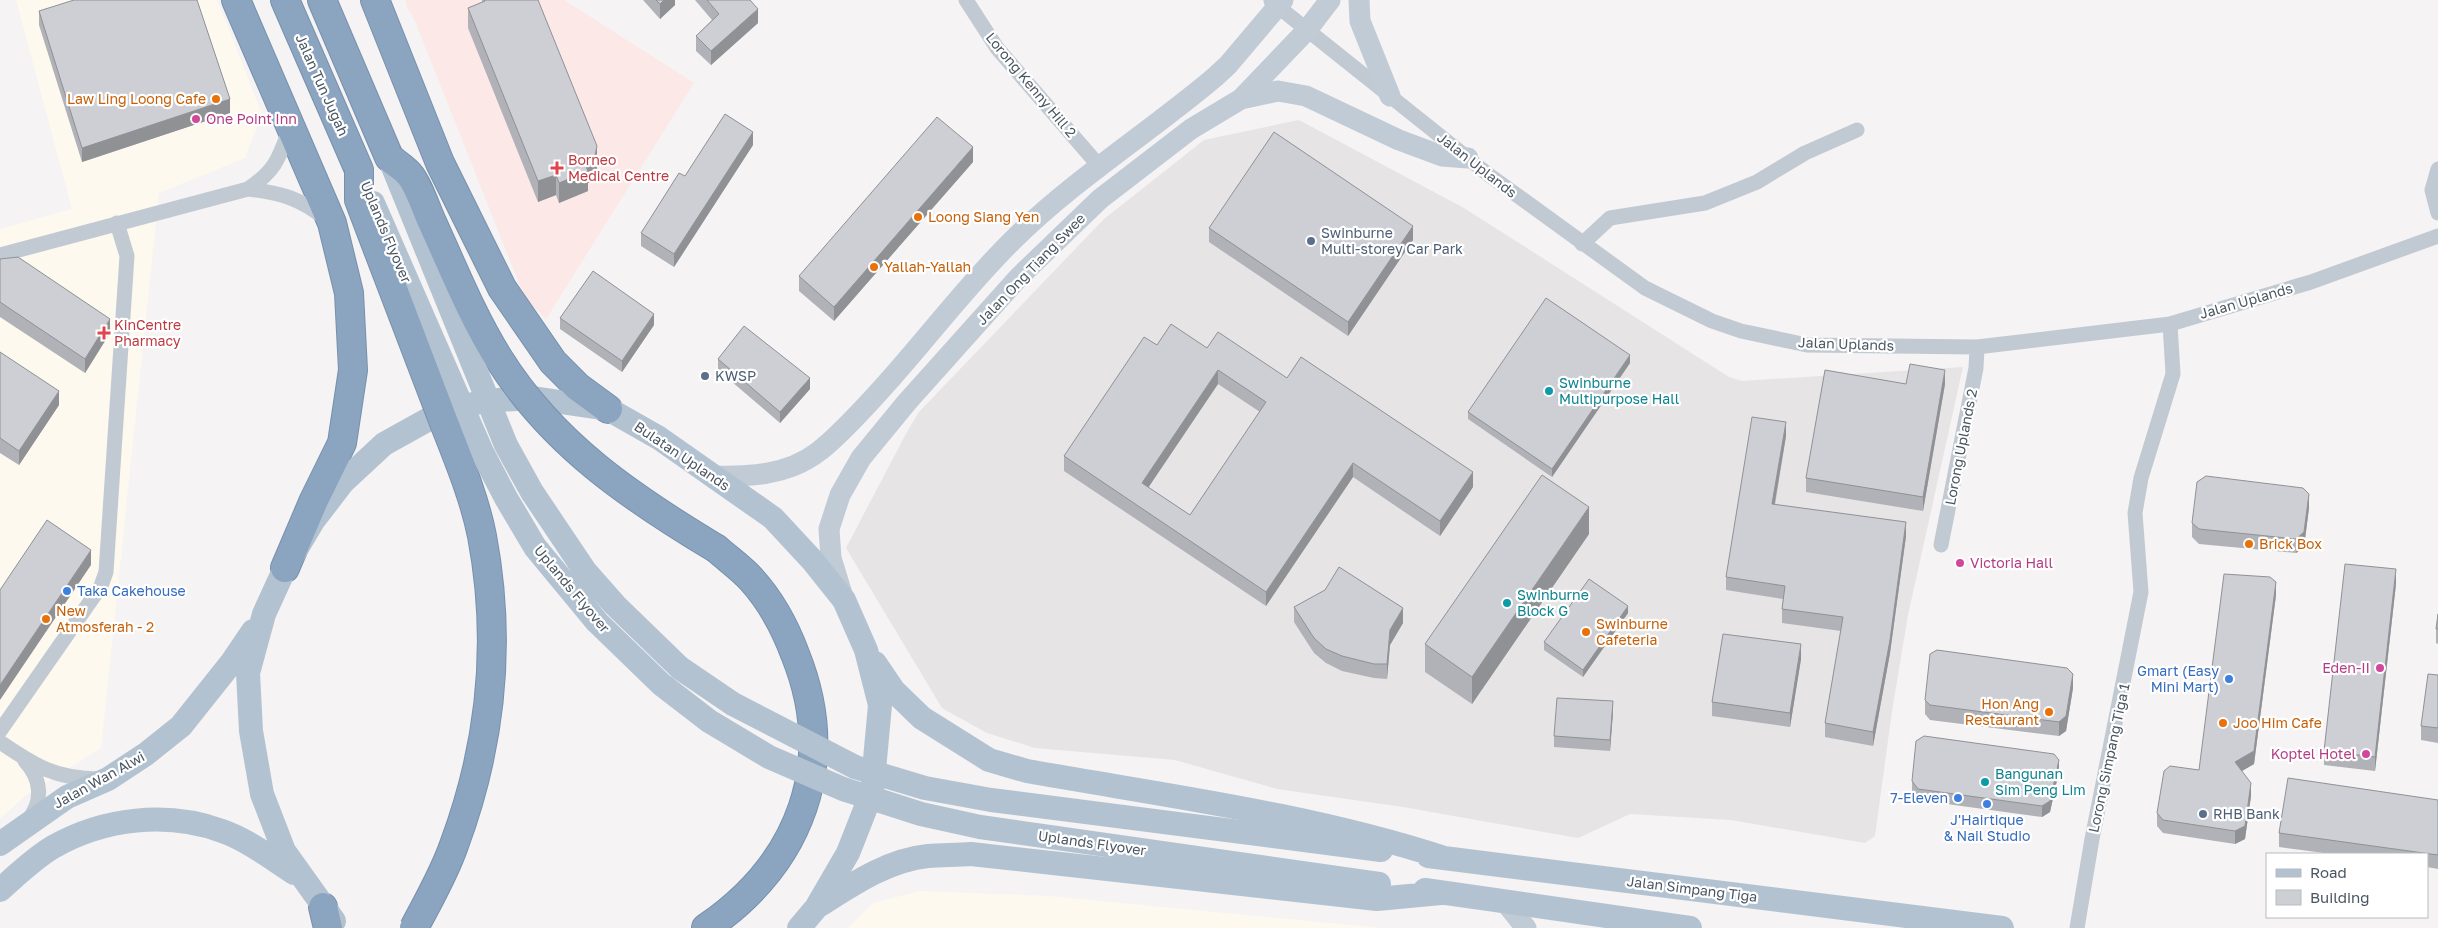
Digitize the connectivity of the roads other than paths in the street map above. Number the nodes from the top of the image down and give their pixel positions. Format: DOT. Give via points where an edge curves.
graph roads {
  1 [pos="236,0"];
  2 [pos="285,0"];
  3 [pos="322,0"];
  4 [pos="375,0"];
  5 [pos="966,0"];
  6 [pos="1330,0"];
  7 [pos="1359,0"];
  8 [pos="1277,2"];
  9 [pos="1307,30"];
  10 [pos="1390,96"];
  11 [pos="1241,99"];
  12 [pos="290,126"];
  13 [pos="1857,130"];
  14 [pos="389,157"];
  15 [pos="1468,158"];
  16 [pos="1100,167"];
  17 [pos="2438,169"];
  18 [pos="359,170"];
  19 [pos="248,189"];
  20 [pos="2438,213"];
  21 [pos="117,223"];
  22 [pos="332,224"];
  23 [pos="2438,236"];
  24 [pos="1582,244"];
  25 [pos="0,255"];
  26 [pos="2170,324"];
  27 [pos="1977,347"];
  28 [pos="608,409"];
  29 [pos="713,476"];
  30 [pos="1941,546"];
  31 [pos="285,568"];
  32 [pos="844,600"];
  33 [pos="264,614"];
  34 [pos="866,650"];
  35 [pos="0,731"];
  36 [pos="0,742"];
  37 [pos="20,756"];
  38 [pos="108,778"];
  39 [pos="21,828"];
  40 [pos="0,844"];
  41 [pos="1382,850"];
  42 [pos="1444,858"];
  43 [pos="301,878"];
  44 [pos="0,890"];
  45 [pos="1441,893"];
  46 [pos="1506,902"];
  47 [pos="816,908"];
  48 [pos="325,918"];
  49 [pos="1631,921"];
  50 [pos="340,928"];
  51 [pos="414,928"];
  52 [pos="706,928"];
  53 [pos="799,928"];
  54 [pos="1526,928"];
  55 [pos="1603,928"];
  56 [pos="1690,928"];
  57 [pos="2002,928"];
  58 [pos="2077,928"];
  1 -- 12 [label="highway"];
  2 -- 18 [label="highway, Jalan Tun Jugah"];
  3 -- 14 [label="highway"];
  4 -- 28 [label="highway" via="440,162 502,288 552,362"];
  5 -- 16 [label="street, Lorong Kenny Hill 2" via="997,48"];
  6 -- 9 [label="main road, Jalan Ong Tiang Swee"];
  7 -- 10 [label="main road" via="1360,21"];
  8 -- 9 [label="street, Jalan Uplands"];
  8 -- 16 [label="main road, Jalan Ong Tiang Swee" via="1215,77"];
  9 -- 10 [label="street, Jalan Uplands"];
  9 -- 11 [label="main road, Jalan Ong Tiang Swee"];
  10 -- 15 [label="street, Jalan Uplands"];
  11 -- 15 [label="main road" via="1278,91 1306,96 1399,140 1442,156"];
  11 -- 32 [label="main road, Jalan Ong Tiang Swee" via="1190,130 1100,199 1019,277 861,458 840,495 829,529 831,558"];
  12 -- 19 [label="street" via="280,158 261,180"];
  12 -- 22 [label="highway"];
  13 -- 24 [label="street" via="1805,153 1757,182 1705,203 1610,218"];
  14 -- 41 [label="main road, Uplands Flyover, bridge" via="506,445 532,492 585,571 680,668 734,704 855,767 925,788 1001,801"];
  14 -- 52 [label="highway, bridge" via="410,175 473,309 518,387 585,458 635,499 717,550 751,579 777,614 792,644 806,680 813,714 814,764 792,835 777,861 731,911"];
  15 -- 24 [label="street, Jalan Uplands"];
  16 -- 29 [label="main road, Jalan Ong Tiang Swee" via="1012,240 894,378 817,453 793,466 767,474"];
  17 -- 20 [label="street" via="2432,190"];
  18 -- 45 [label="main road, Uplands Flyover, bridge" via="482,452 536,547 597,622 661,684 709,721 777,760 843,789 921,814 980,827"];
  18 -- 51 [label="highway, Uplands Flyover, bridge" via="359,200 461,469 481,533 492,597 493,659 487,729 472,792 454,847"];
  19 -- 21 [label="street"];
  19 -- 22 [label="street" via="284,194 299,200"];
  21 -- 25 [label="street"];
  21 -- 35 [label="street" via="128,256 106,572 101,586"];
  22 -- 31 [label="highway" via="349,294 353,370 342,443"];
  23 -- 26 [label="street, Jalan Uplands" via="2311,282"];
  24 -- 27 [label="street, Jalan Uplands" via="1645,288 1712,321 1741,331 1807,345"];
  26 -- 27 [label="street, Jalan Uplands"];
  26 -- 58 [label="street, Lorong Simpang Tiga 1" via="2173,374 2141,478 2135,513 2142,592"];
  27 -- 30 [label="street, Lorong Uplands 2" via="1976,368"];
  28 -- 29 [label="main road, Bulatan Uplands" via="659,438"];
  28 -- 31 [label="main road, Bulatan Uplands" via="533,398 482,401 429,419 384,444 344,482 312,521"];
  29 -- 32 [label="main road, Bulatan Uplands" via="773,518"];
  31 -- 33 [label="main road, Bulatan Uplands"];
  32 -- 34 [label="main road, Bulatan Uplands"];
  33 -- 38 [label="main road, Jalan Wan Alwi" via="232,662 181,726"];
  33 -- 43 [label="main road, Bulatan Uplands" via="248,673 250,731 262,794 284,851"];
  34 -- 42 [label="main road" via="894,691 922,718 989,760 1027,771 1318,823"];
  34 -- 47 [label="main road, Bulatan Uplands" via="880,705 872,792 848,852"];
  36 -- 37 [label="street"];
  37 -- 38 [label="street" via="50,772 74,779"];
  37 -- 39 [label="street" via="33,769 40,785 36,810"];
  38 -- 39 [label="main road, Jalan Wan Alwi" via="67,797"];
  39 -- 40 [label="main road, Jalan Wan Alwi"];
  41 -- 42 [label="main road, Jalan Simpang Tiga"];
  42 -- 57 [label="main road, Jalan Simpang Tiga"];
  43 -- 44 [label="main road" via="246,842 222,831 192,822 154,819 123,821 94,829 54,847"];
  43 -- 48 [label="main road, Bulatan Uplands"];
  45 -- 46 [label="main road"];
  45 -- 47 [label="main road" via="1377,899 971,854 927,856 892,865 856,881"];
  46 -- 49 [label="main road"];
  46 -- 54 [label="main road"];
  47 -- 53 [label="main road, Bulatan Uplands"];
  48 -- 50 [label="main road, Bulatan Uplands"];
  49 -- 55 [label="main road"];
  49 -- 56 [label="main road"];
}
